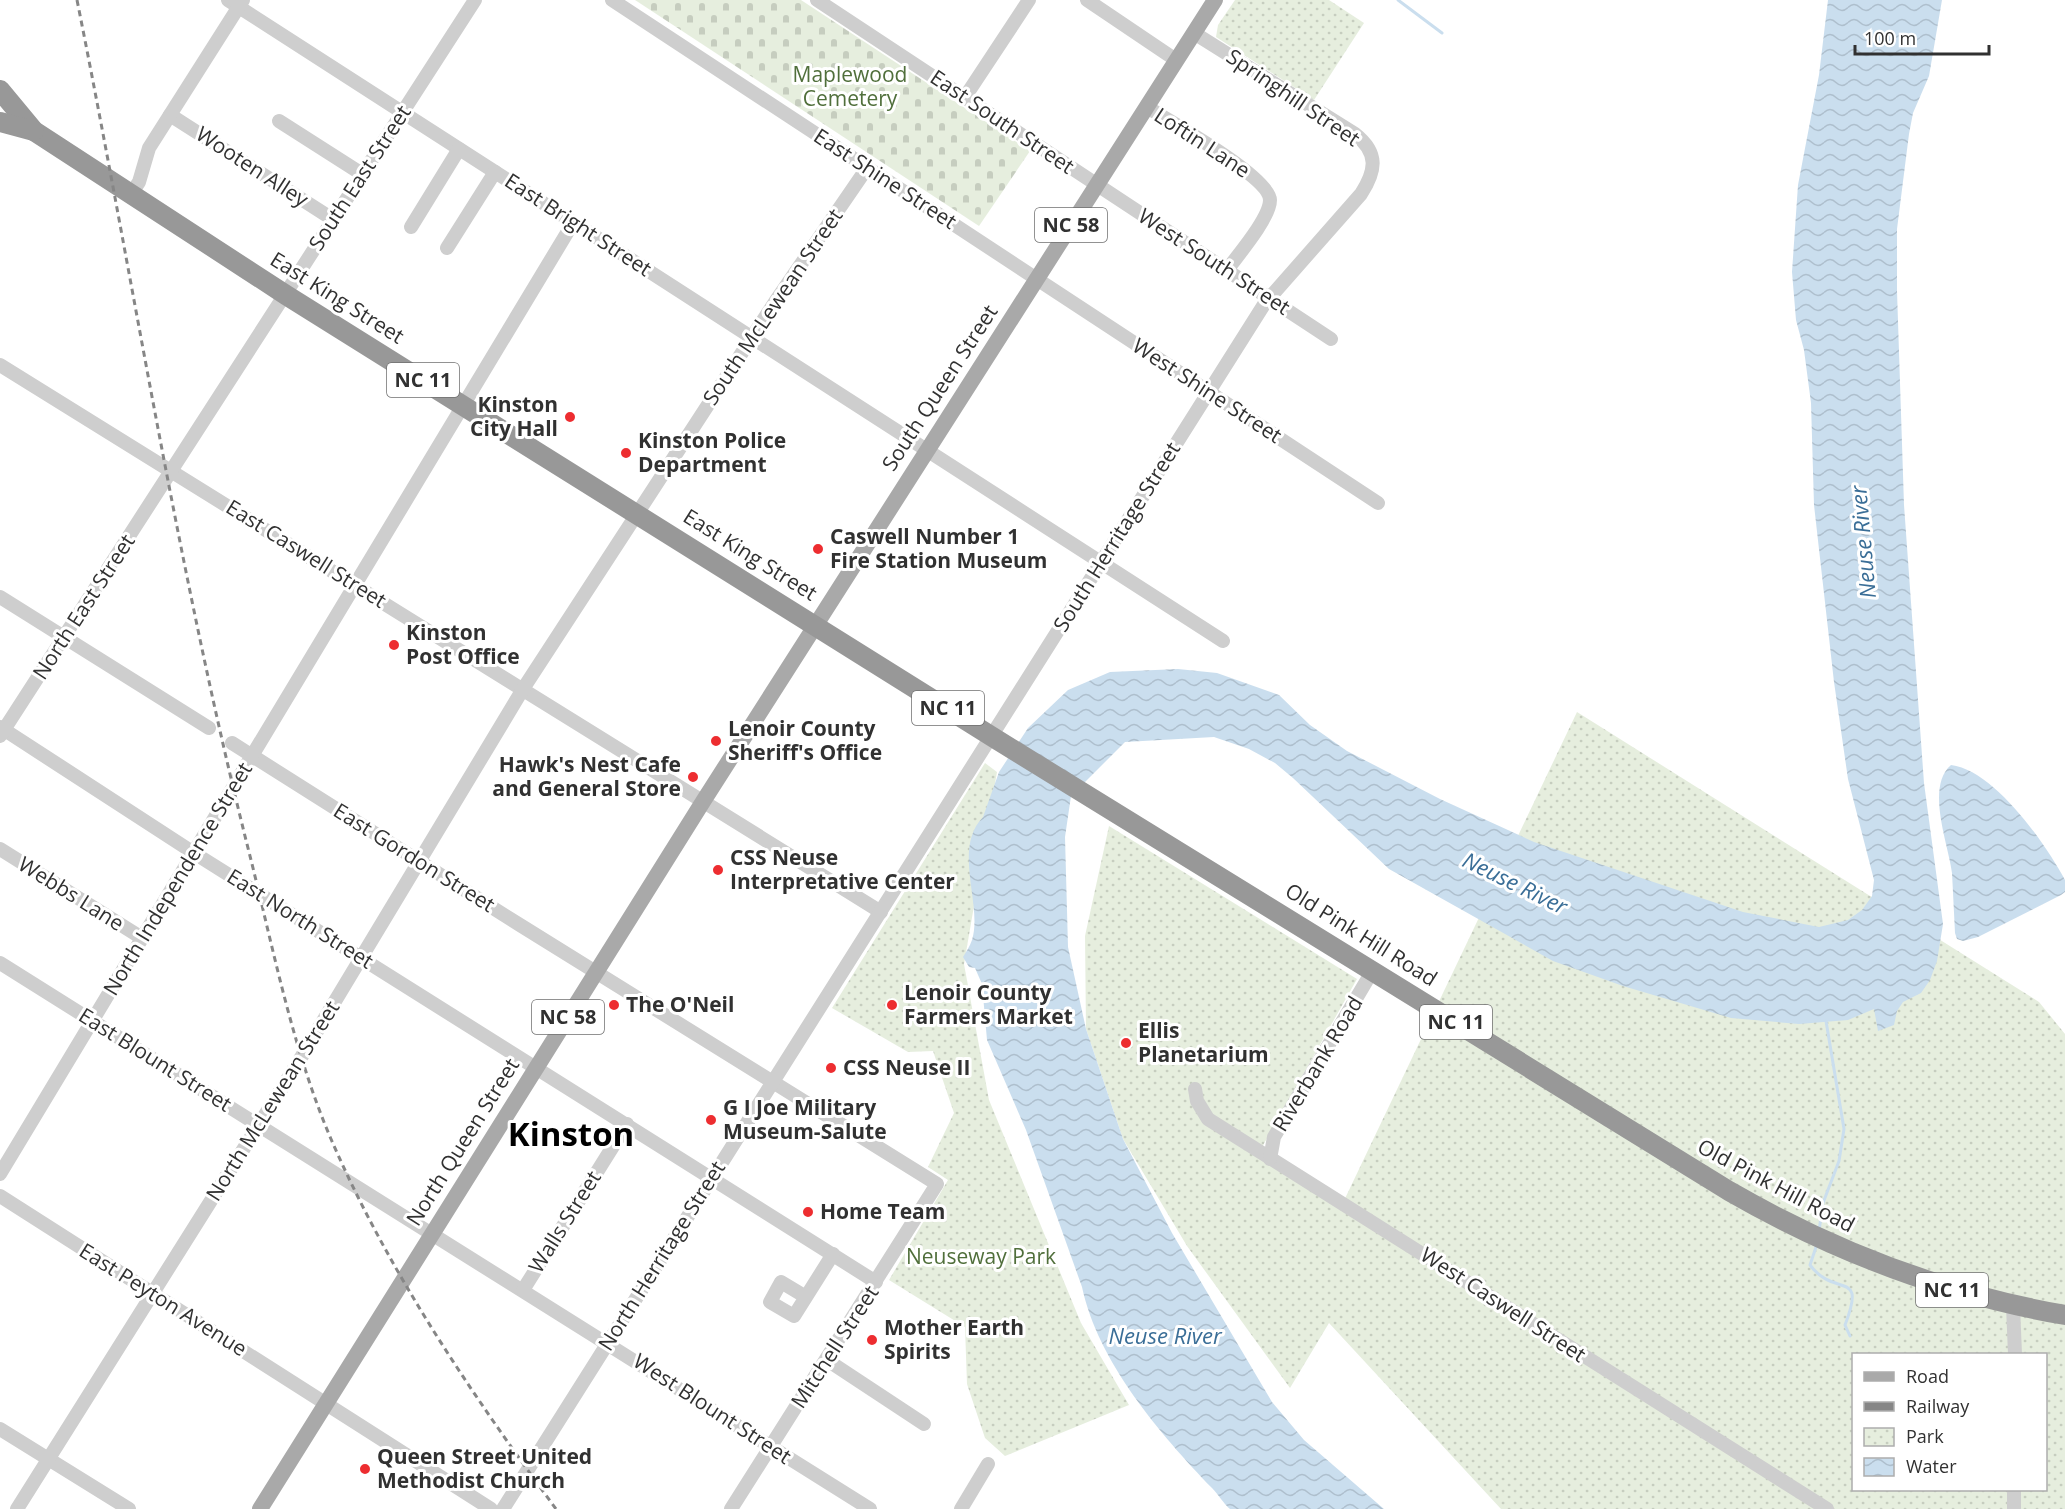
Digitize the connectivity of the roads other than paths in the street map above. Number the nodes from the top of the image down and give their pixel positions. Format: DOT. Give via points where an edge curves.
graph roads {
  1 [pos="475,0"];
  2 [pos="612,0"];
  3 [pos="1029,0"];
  4 [pos="1087,0"];
  5 [pos="1215,0"];
  6 [pos="237,2"];
  7 [pos="826,2"];
  8 [pos="1194,33"];
  9 [pos="1176,60"];
  10 [pos="0,90"];
  11 [pos="965,97"];
  12 [pos="1146,107"];
  13 [pos="402,112"];
  14 [pos="170,115"];
  15 [pos="279,120"];
  16 [pos="0,122"];
  17 [pos="34,131"];
  18 [pos="459,149"];
  19 [pos="867,168"];
  20 [pos="495,172"];
  21 [pos="362,174"];
  22 [pos="1372,176"];
  23 [pos="1097,185"];
  24 [pos="131,194"];
  25 [pos="334,220"];
  26 [pos="573,223"];
  27 [pos="411,226"];
  28 [pos="447,248"];
  29 [pos="1227,270"];
  30 [pos="1036,279"];
  31 [pos="286,295"];
  32 [pos="1270,299"];
  33 [pos="753,337"];
  34 [pos="1331,339"];
  35 [pos="0,365"];
  36 [pos="1208,392"];
  37 [pos="463,405"];
  38 [pos="927,450"];
  39 [pos="170,475"];
  40 [pos="1378,503"];
  41 [pos="637,513"];
  42 [pos="1100,562"];
  43 [pos="356,585"];
  44 [pos="0,597"];
  45 [pos="816,624"];
  46 [pos="65,638"];
  47 [pos="1222,641"];
  48 [pos="523,689"];
  49 [pos="209,728"];
  50 [pos="1,731"];
  51 [pos="995,738"];
  52 [pos="232,743"];
  53 [pos="252,756"];
  54 [pos="704,800"];
  55 [pos="0,849"];
  56 [pos="194,853"];
  57 [pos="420,862"];
  58 [pos="881,912"];
  59 [pos="142,938"];
  60 [pos="362,957"];
  61 [pos="0,963"];
  62 [pos="1374,970"];
  63 [pos="597,971"];
  64 [pos="92,1021"];
  65 [pos="536,1067"];
  66 [pos="773,1081"];
  67 [pos="1195,1089"];
  68 [pos="627,1124"];
  69 [pos="258,1125"];
  70 [pos="1270,1159"];
  71 [pos="0,1174"];
  72 [pos="711,1178"];
  73 [pos="937,1184"];
  74 [pos="0,1196"];
  75 [pos="432,1233"];
  76 [pos="833,1254"];
  77 [pos="876,1282"];
  78 [pos="523,1290"];
  79 [pos="152,1294"];
  80 [pos="806,1297"];
  81 [pos="2013,1306"];
  82 [pos="2065,1315"];
  83 [pos="608,1342"];
  84 [pos="2015,1353"];
  85 [pos="827,1360"];
  86 [pos="327,1403"];
  87 [pos="924,1424"];
  88 [pos="0,1429"];
  89 [pos="770,1447"];
  90 [pos="49,1460"];
  91 [pos="988,1464"];
  92 [pos="2014,1491"];
  93 [pos="18,1509"];
  94 [pos="129,1509"];
  95 [pos="260,1509"];
  96 [pos="491,1509"];
  97 [pos="503,1509"];
  98 [pos="731,1509"];
  99 [pos="870,1509"];
  100 [pos="961,1509"];
  101 [pos="1827,1509"];
  102 [pos="2014,1509"];
  1 -- 13 [label="street, South East Street"];
  2 -- 19 [label="street, East Shine Street"];
  3 -- 11 [label="street"];
  4 -- 9 [label="street"];
  5 -- 8 [label="main road, South Queen Street / NC 58"];
  6 -- 13 [label="street, East Bright Street"];
  6 -- 14 [label="street"];
  7 -- 11 [label="street, East South Street"];
  8 -- 9 [label="main road, South Queen Street / NC 58"];
  8 -- 22 [label="street, Springhill Street" via="1364,141 1373,159"];
  9 -- 12 [label="main road, South Queen Street / NC 58"];
  10 -- 17 [label="highway, East King Street / NC 11"];
  11 -- 23 [label="street, East South Street"];
  12 -- 23 [label="main road, South Queen Street / NC 58"];
  12 -- 29 [label="street, Loftin Lane" via="1254,175 1268,191 1270,206"];
  13 -- 18 [label="street, East Bright Street"];
  13 -- 21 [label="street, South East Street"];
  14 -- 24 [label="street" via="149,148 139,182"];
  14 -- 25 [label="street, Wooten Alley"];
  15 -- 21 [label="street"];
  16 -- 17 [label="highway, NC 11"];
  17 -- 24 [label="highway, East King Street / NC 11"];
  18 -- 20 [label="street, East Bright Street"];
  18 -- 27 [label="street"];
  19 -- 30 [label="street, East Shine Street"];
  19 -- 33 [label="street, South McLewean Street"];
  20 -- 26 [label="street, East Bright Street"];
  20 -- 28 [label="street"];
  21 -- 25 [label="street, South East Street"];
  22 -- 32 [label="street, South Herritage Street" via="1361,194"];
  23 -- 29 [label="street, West South Street"];
  23 -- 30 [label="main road, South Queen Street / NC 58"];
  24 -- 31 [label="highway, East King Street / NC 11"];
  25 -- 31 [label="street, South East Street"];
  26 -- 33 [label="street, East Bright Street"];
  26 -- 37 [label="street, North Independence Street"];
  29 -- 32 [label="street, West South Street"];
  30 -- 36 [label="street, West Shine Street"];
  30 -- 38 [label="main road, South Queen Street / NC 58"];
  31 -- 37 [label="highway, East King Street / NC 11"];
  31 -- 39 [label="street, South East Street"];
  32 -- 34 [label="street, West South Street"];
  32 -- 36 [label="street, South Herritage Street"];
  33 -- 38 [label="street, East Bright Street"];
  33 -- 41 [label="street, South McLewean Street"];
  35 -- 39 [label="street, East Caswell Street"];
  36 -- 40 [label="street, West Shine Street"];
  36 -- 42 [label="street, South Herritage Street"];
  37 -- 41 [label="highway, East King Street / NC 11"];
  37 -- 43 [label="street, North Independence Street"];
  38 -- 42 [label="street, East Bright Street"];
  38 -- 45 [label="main road, South Queen Street / NC 58"];
  39 -- 43 [label="street, East Caswell Street"];
  39 -- 46 [label="street, North East Street"];
  41 -- 45 [label="highway, East King Street / NC 11"];
  41 -- 48 [label="street, South McLewean Street"];
  42 -- 47 [label="street, East Bright Street"];
  42 -- 51 [label="street, South Herritage Street"];
  43 -- 48 [label="street, East Caswell Street"];
  43 -- 53 [label="street, North Independence Street"];
  44 -- 46 [label="street"];
  45 -- 51 [label="highway, Old Pink Hill Road / NC 11"];
  45 -- 54 [label="main road, South Queen Street / NC 58"];
  46 -- 49 [label="street"];
  46 -- 50 [label="street, North East Street"];
  48 -- 54 [label="street, East Caswell Street"];
  48 -- 57 [label="street, North McLewean Street"];
  50 -- 56 [label="street, East North Street"];
  51 -- 58 [label="street, South Herritage Street"];
  51 -- 62 [label="highway, Old Pink Hill Road / NC 11"];
  52 -- 53 [label="street, East Gordon Street"];
  53 -- 56 [label="street, North Independence Street"];
  53 -- 57 [label="street, East Gordon Street"];
  54 -- 58 [label="street"];
  54 -- 63 [label="main road, North Queen Street / NC 58"];
  55 -- 59 [label="street, Webbs Lane"];
  56 -- 59 [label="street, North Independence Street"];
  56 -- 60 [label="street, East North Street"];
  57 -- 60 [label="street, North McLewean Street"];
  57 -- 63 [label="street, East Gordon Street"];
  58 -- 66 [label="street, North Herritage Street"];
  59 -- 64 [label="street, North Independence Street"];
  60 -- 65 [label="street, East North Street"];
  60 -- 69 [label="street, North McLewean Street"];
  61 -- 64 [label="street, East Blount Street"];
  62 -- 70 [label="street, Riverbank Road" via="1274,1137"];
  62 -- 81 [label="highway, Old Pink Hill Road / NC 11" via="1728,1191 1805,1233 1947,1289"];
  63 -- 65 [label="main road, North Queen Street / NC 58"];
  63 -- 66 [label="street, East Gordon Street"];
  64 -- 69 [label="street, East Blount Street"];
  64 -- 71 [label="street, North Independence Street"];
  65 -- 68 [label="street, East North Street"];
  65 -- 75 [label="main road, North Queen Street / NC 58"];
  66 -- 72 [label="street, North Herritage Street"];
  66 -- 73 [label="street, East Gordon Street"];
  67 -- 70 [label="street, West Caswell Street" via="1208,1119"];
  68 -- 72 [label="street, East North Street"];
  68 -- 78 [label="street, Walls Street"];
  69 -- 75 [label="street, East Blount Street"];
  69 -- 79 [label="street, North McLewean Street"];
  70 -- 101 [label="street, West Caswell Street"];
  72 -- 76 [label="street, East North Street"];
  72 -- 83 [label="street, North Herritage Street"];
  73 -- 77 [label="street, Mitchell Street"];
  74 -- 79 [label="street, East Peyton Avenue"];
  75 -- 78 [label="street, West Blount Street"];
  75 -- 86 [label="main road, North Queen Street / NC 58"];
  76 -- 77 [label="street, East North Street"];
  76 -- 80 [label="street"];
  77 -- 85 [label="street, Mitchell Street"];
  78 -- 83 [label="street, West Blount Street"];
  79 -- 86 [label="street, East Peyton Avenue"];
  79 -- 90 [label="street, North McLewean Street"];
  81 -- 82 [label="highway, Old Pink Hill Road / NC 11"];
  81 -- 84 [label="street"];
  83 -- 89 [label="street, West Blount Street"];
  83 -- 97 [label="street, North Herritage Street"];
  85 -- 87 [label="street"];
  85 -- 89 [label="street, Mitchell Street"];
  86 -- 95 [label="main road, North Queen Street / NC 58"];
  86 -- 96 [label="street, East Peyton Avenue"];
  88 -- 90 [label="street"];
  89 -- 98 [label="street, Mitchell Street"];
  89 -- 99 [label="street, West Blount Street"];
  90 -- 93 [label="street, North McLewean Street"];
  90 -- 94 [label="street"];
  91 -- 100 [label="street"];
  92 -- 102 [label="street"];
}
